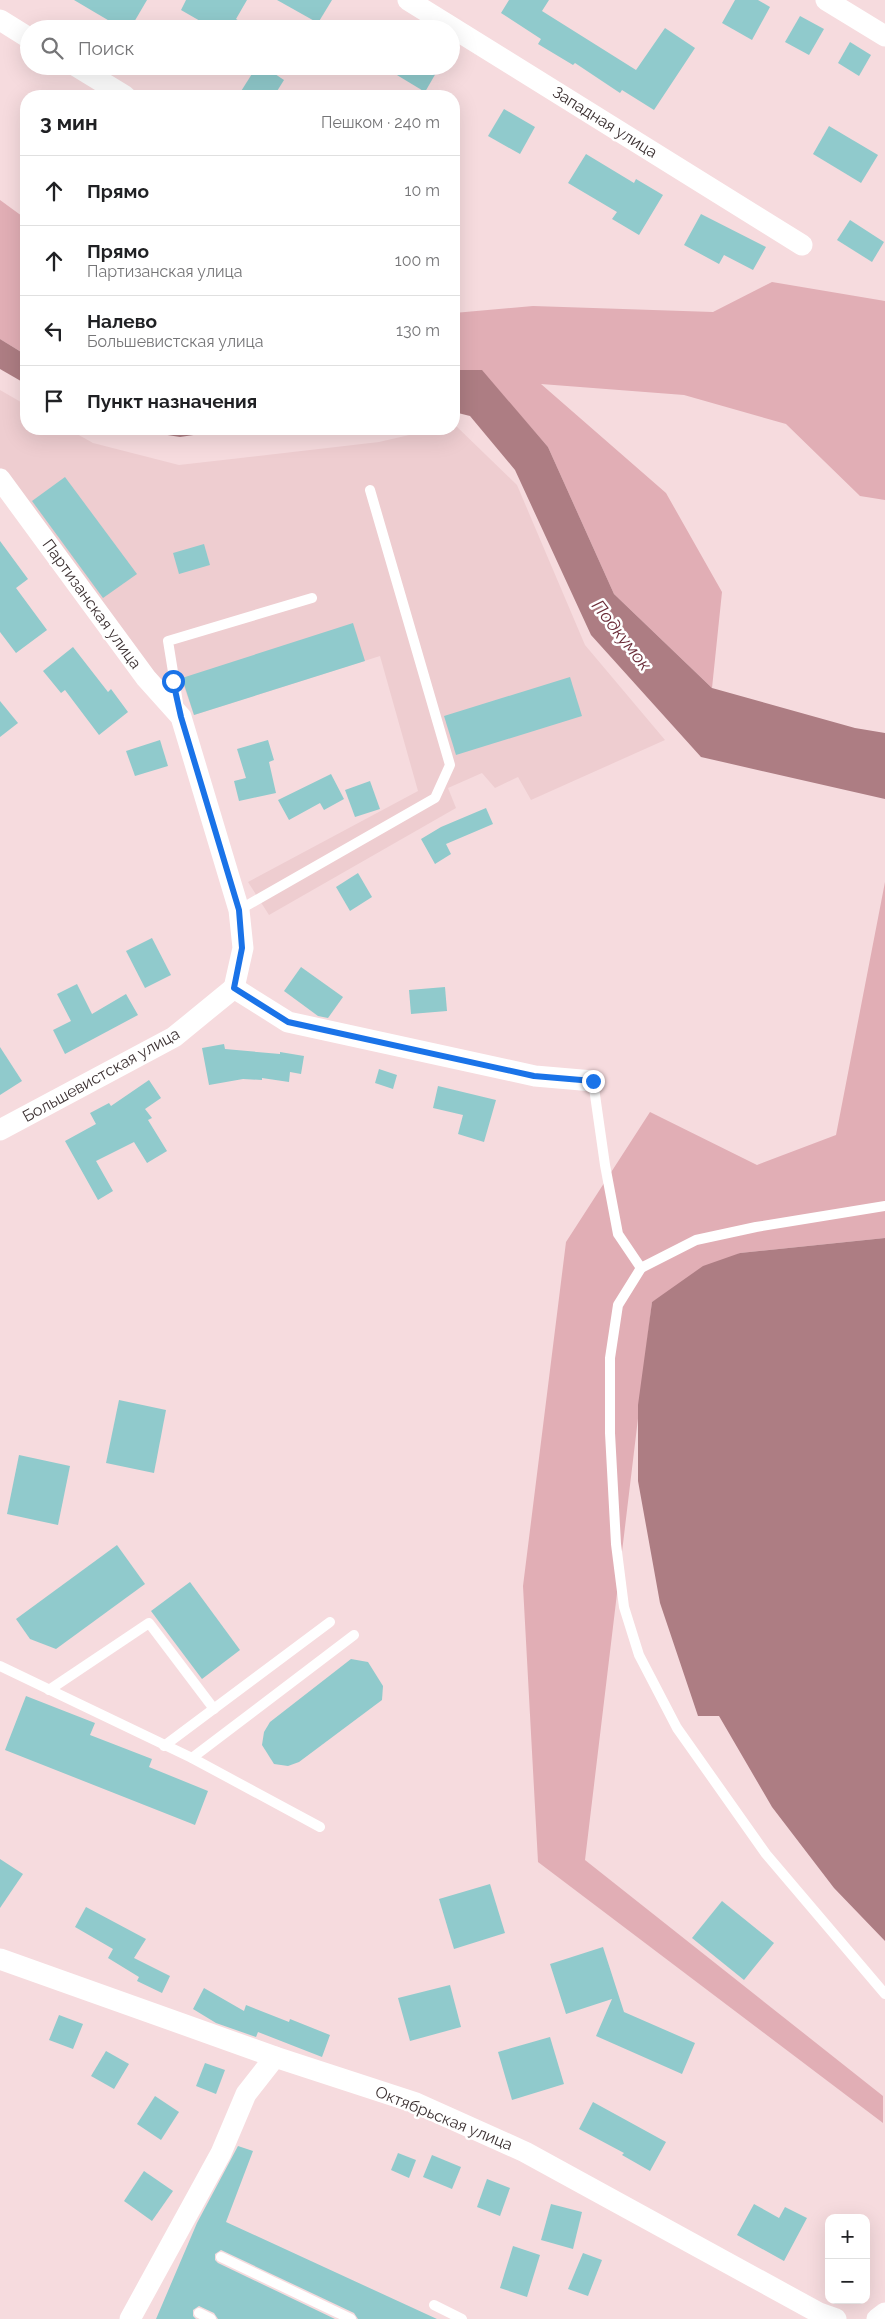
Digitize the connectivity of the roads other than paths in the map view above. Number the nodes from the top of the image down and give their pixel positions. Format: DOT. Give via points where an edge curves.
graph roads {
  1 [pos="408,0"];
  2 [pos="826,0"];
  3 [pos="0,20"];
  4 [pos="440,20"];
  5 [pos="20,32"];
  6 [pos="460,32"];
  7 [pos="885,36"];
  8 [pos="90,75"];
  9 [pos="114,90"];
  10 [pos="802,244"];
  11 [pos="0,479"];
  12 [pos="370,490"];
  13 [pos="312,598"];
  14 [pos="181,717"];
  15 [pos="239,910"];
  16 [pos="234,988"];
  17 [pos="593,1081"];
  18 [pos="0,1130"];
  19 [pos="885,1206"];
  20 [pos="641,1268"];
  21 [pos="330,1622"];
  22 [pos="354,1635"];
  23 [pos="0,1666"];
  24 [pos="49,1690"];
  25 [pos="214,1709"];
  26 [pos="164,1746"];
  27 [pos="192,1758"];
  28 [pos="320,1827"];
  29 [pos="0,1959"];
  30 [pos="885,1994"];
  31 [pos="275,2057"];
  32 [pos="221,2257"];
  33 [pos="434,2306"];
  34 [pos="199,2313"];
  35 [pos="885,2313"];
  36 [pos="130,2319"];
  37 [pos="211,2319"];
  38 [pos="351,2319"];
  39 [pos="462,2319"];
  40 [pos="836,2319"];
  41 [pos="877,2319"];
  1 -- 4 [label="street, Западная улица"];
  2 -- 7 [label="street"];
  3 -- 5 [label="street"];
  6 -- 10 [label="street, Западная улица"];
  8 -- 9 [label="street"];
  11 -- 14 [label="street, Партизанская улица" via="146,678"];
  12 -- 15 [label="lane" via="450,765 435,798"];
  13 -- 14 [label="lane" via="168,641"];
  14 -- 15 [label="street, Партизанская улица"];
  15 -- 16 [label="street, Партизанская улица" via="242,948"];
  16 -- 17 [label="street" via="288,1022 534,1076"];
  16 -- 18 [label="street, Большевистская улица" via="174,1037"];
  17 -- 20 [label="lane" via="618,1234"];
  19 -- 20 [label="lane" via="696,1240"];
  20 -- 30 [label="lane" via="618,1305 610,1358 616,1544 624,1607 640,1655 676,1728 766,1854"];
  21 -- 25 [label="lane"];
  22 -- 27 [label="lane"];
  23 -- 24 [label="lane"];
  24 -- 25 [label="lane" via="149,1623"];
  24 -- 26 [label="lane"];
  25 -- 26 [label="lane"];
  26 -- 27 [label="lane"];
  27 -- 28 [label="lane"];
  29 -- 31 [label="street, Октябрьская улица"];
  31 -- 36 [label="street" via="246,2094 221,2153"];
  31 -- 40 [label="street, Октябрьская улица" via="416,2103 526,2152 819,2313"];
  32 -- 38 [label="lane"];
  33 -- 39 [label="lane"];
  34 -- 37 [label="lane"];
  35 -- 41 [label="street"];
}
